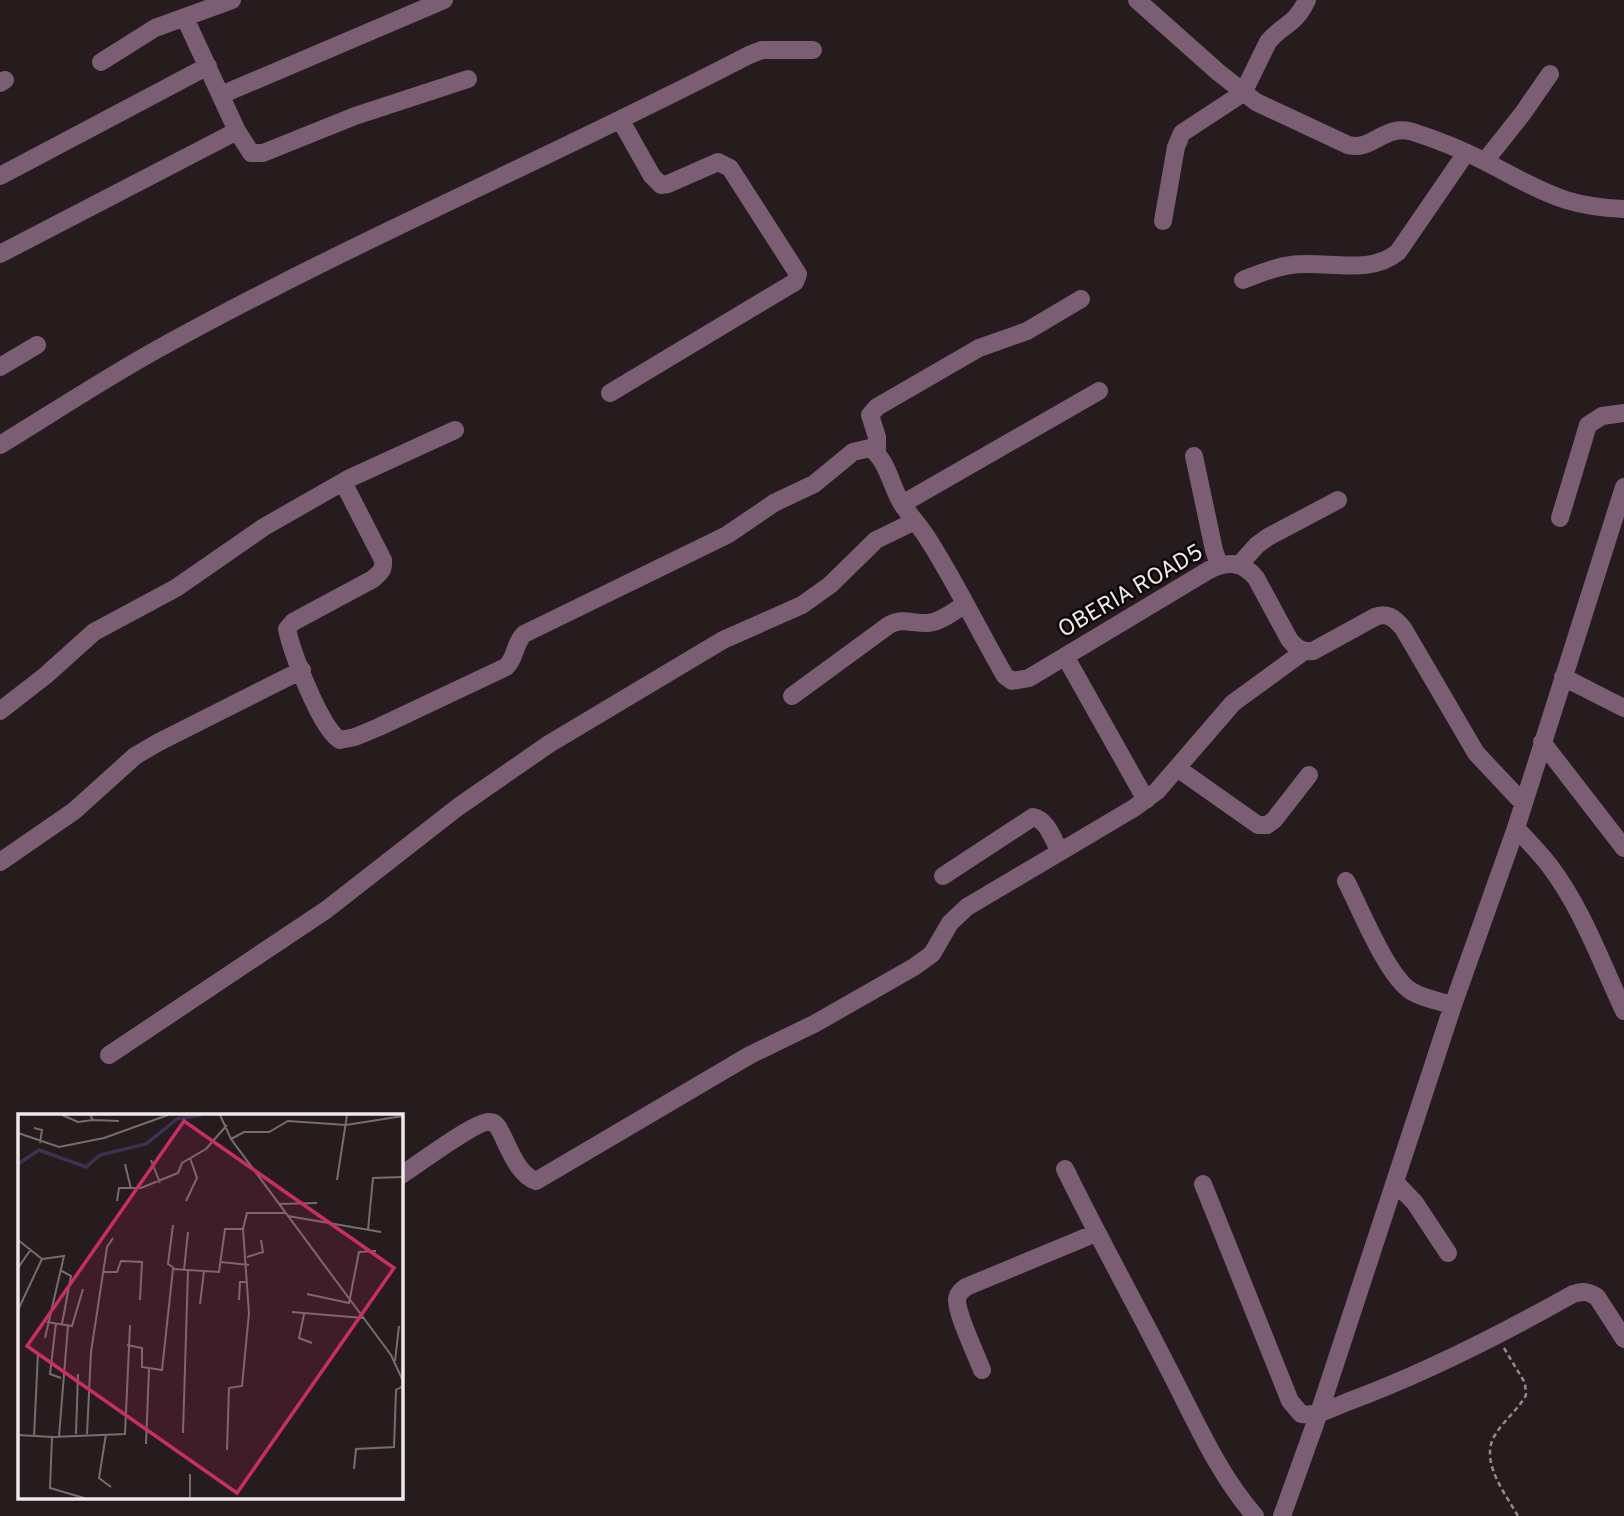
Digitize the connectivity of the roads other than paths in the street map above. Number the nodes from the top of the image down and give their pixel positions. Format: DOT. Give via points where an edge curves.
graph roads {
  1 [pos="232,0"];
  2 [pos="444,0"];
  3 [pos="1137,0"];
  4 [pos="1307,0"];
  5 [pos="185,18"];
  6 [pos="813,50"];
  7 [pos="100,62"];
  8 [pos="208,66"];
  9 [pos="1550,74"];
  10 [pos="468,79"];
  11 [pos="1243,93"];
  12 [pos="221,95"];
  13 [pos="621,121"];
  14 [pos="237,131"];
  15 [pos="1466,153"];
  16 [pos="1485,162"];
  17 [pos="0,176"];
  18 [pos="1624,209"];
  19 [pos="1163,221"];
  20 [pos="0,254"];
  21 [pos="1243,279"];
  22 [pos="1080,299"];
  23 [pos="37,345"];
  24 [pos="0,367"];
  25 [pos="1100,391"];
  26 [pos="610,393"];
  27 [pos="1624,413"];
  28 [pos="455,430"];
  29 [pos="0,445"];
  30 [pos="877,453"];
  31 [pos="1194,456"];
  32 [pos="342,482"];
  33 [pos="1624,487"];
  34 [pos="1338,500"];
  35 [pos="902,504"];
  36 [pos="1560,518"];
  37 [pos="915,521"];
  38 [pos="1240,564"];
  39 [pos="1219,565"];
  40 [pos="964,605"];
  41 [pos="1303,652"];
  42 [pos="1065,656"];
  43 [pos="302,670"];
  44 [pos="1563,677"];
  45 [pos="793,696"];
  46 [pos="1624,708"];
  47 [pos="0,711"];
  48 [pos="1542,742"];
  49 [pos="1177,768"];
  50 [pos="1309,775"];
  51 [pos="1146,800"];
  52 [pos="1523,803"];
  53 [pos="1516,828"];
  54 [pos="1624,848"];
  55 [pos="1060,852"];
  56 [pos="0,862"];
  57 [pos="943,876"];
  58 [pos="1346,881"];
  59 [pos="1453,1005"];
  60 [pos="1624,1011"];
  61 [pos="109,1055"];
  62 [pos="1065,1169"];
  63 [pos="402,1174"];
  64 [pos="1396,1183"];
  65 [pos="1203,1184"];
  66 [pos="1096,1233"];
  67 [pos="1448,1253"];
  68 [pos="1624,1339"];
  69 [pos="982,1370"];
  70 [pos="1319,1413"];
  71 [pos="1255,1516"];
  72 [pos="1282,1516"];
  1 -- 5 [label="street"];
  2 -- 12 [label="street"];
  3 -- 11 [label="street"];
  4 -- 11 [label="street" via="1297,19 1268,42"];
  5 -- 7 [label="street" via="140,36"];
  5 -- 8 [label="street"];
  6 -- 13 [label="street" via="762,50"];
  8 -- 12 [label="street"];
  8 -- 17 [label="street"];
  9 -- 16 [label="street"];
  10 -- 14 [label="street" via="355,116 263,153 251,153"];
  11 -- 15 [label="street" via="1356,147 1383,133 1401,130"];
  11 -- 19 [label="street" via="1182,134"];
  12 -- 14 [label="street"];
  13 -- 26 [label="street" via="661,185 718,162 730,168 798,274 795,282"];
  13 -- 29 [label="street" via="187,333"];
  14 -- 20 [label="street"];
  15 -- 16 [label="street"];
  15 -- 21 [label="street" via="1391,258 1375,264 1293,264"];
  16 -- 18 [label="street" via="1566,200"];
  22 -- 30 [label="street" via="1027,331 979,348 877,407 870,415"];
  23 -- 24 [label="street"];
  25 -- 35 [label="street"];
  27 -- 36 [label="street" via="1602,416 1588,425"];
  28 -- 32 [label="street"];
  30 -- 35 [label="street"];
  30 -- 43 [label="street" via="870,448 853,453 814,484 774,503 727,535 524,634 506,667 355,737 340,740 329,731"];
  31 -- 39 [label="street"];
  32 -- 43 [label="street" via="383,566 373,579 288,625"];
  32 -- 47 [label="street" via="264,527 176,588 94,632"];
  33 -- 44 [label="street"];
  34 -- 38 [label="street" via="1257,544"];
  35 -- 37 [label="street"];
  37 -- 40 [label="street"];
  37 -- 61 [label="street" via="876,540 802,605 723,640 549,744 458,807 326,910"];
  38 -- 39 [label="street, OBERIA ROAD5"];
  38 -- 41 [label="street, OBERIA ROAD5" via="1256,578 1289,639"];
  39 -- 42 [label="street, OBERIA ROAD5"];
  40 -- 42 [label="street, OBERIA ROAD5" via="1012,681 1029,678"];
  40 -- 45 [label="street" via="935,622 905,620 889,625"];
  41 -- 49 [label="street" via="1233,703"];
  41 -- 52 [label="street" via="1375,617 1393,617 1476,753"];
  42 -- 51 [label="street"];
  43 -- 56 [label="street" via="135,756 74,811"];
  44 -- 46 [label="street"];
  44 -- 48 [label="street"];
  48 -- 52 [label="street"];
  48 -- 54 [label="street"];
  49 -- 50 [label="street" via="1258,825 1274,820"];
  49 -- 51 [label="street"];
  51 -- 55 [label="street"];
  52 -- 53 [label="street"];
  53 -- 59 [label="street"];
  53 -- 60 [label="street" via="1561,882"];
  55 -- 57 [label="street" via="1044,822 1033,817"];
  55 -- 63 [label="street" via="957,914 932,954 915,967 750,1055 536,1181 522,1171 494,1122 487,1121"];
  58 -- 59 [label="street" via="1402,984 1424,998"];
  59 -- 64 [label="street"];
  62 -- 66 [label="street"];
  64 -- 67 [label="street"];
  64 -- 70 [label="street"];
  65 -- 70 [label="street" via="1290,1401 1301,1414"];
  66 -- 69 [label="street" via="959,1292 960,1312"];
  66 -- 71 [label="street" via="1212,1452"];
  68 -- 70 [label="street" via="1597,1297 1590,1292 1573,1294 1404,1381"];
  70 -- 72 [label="street"];
}
